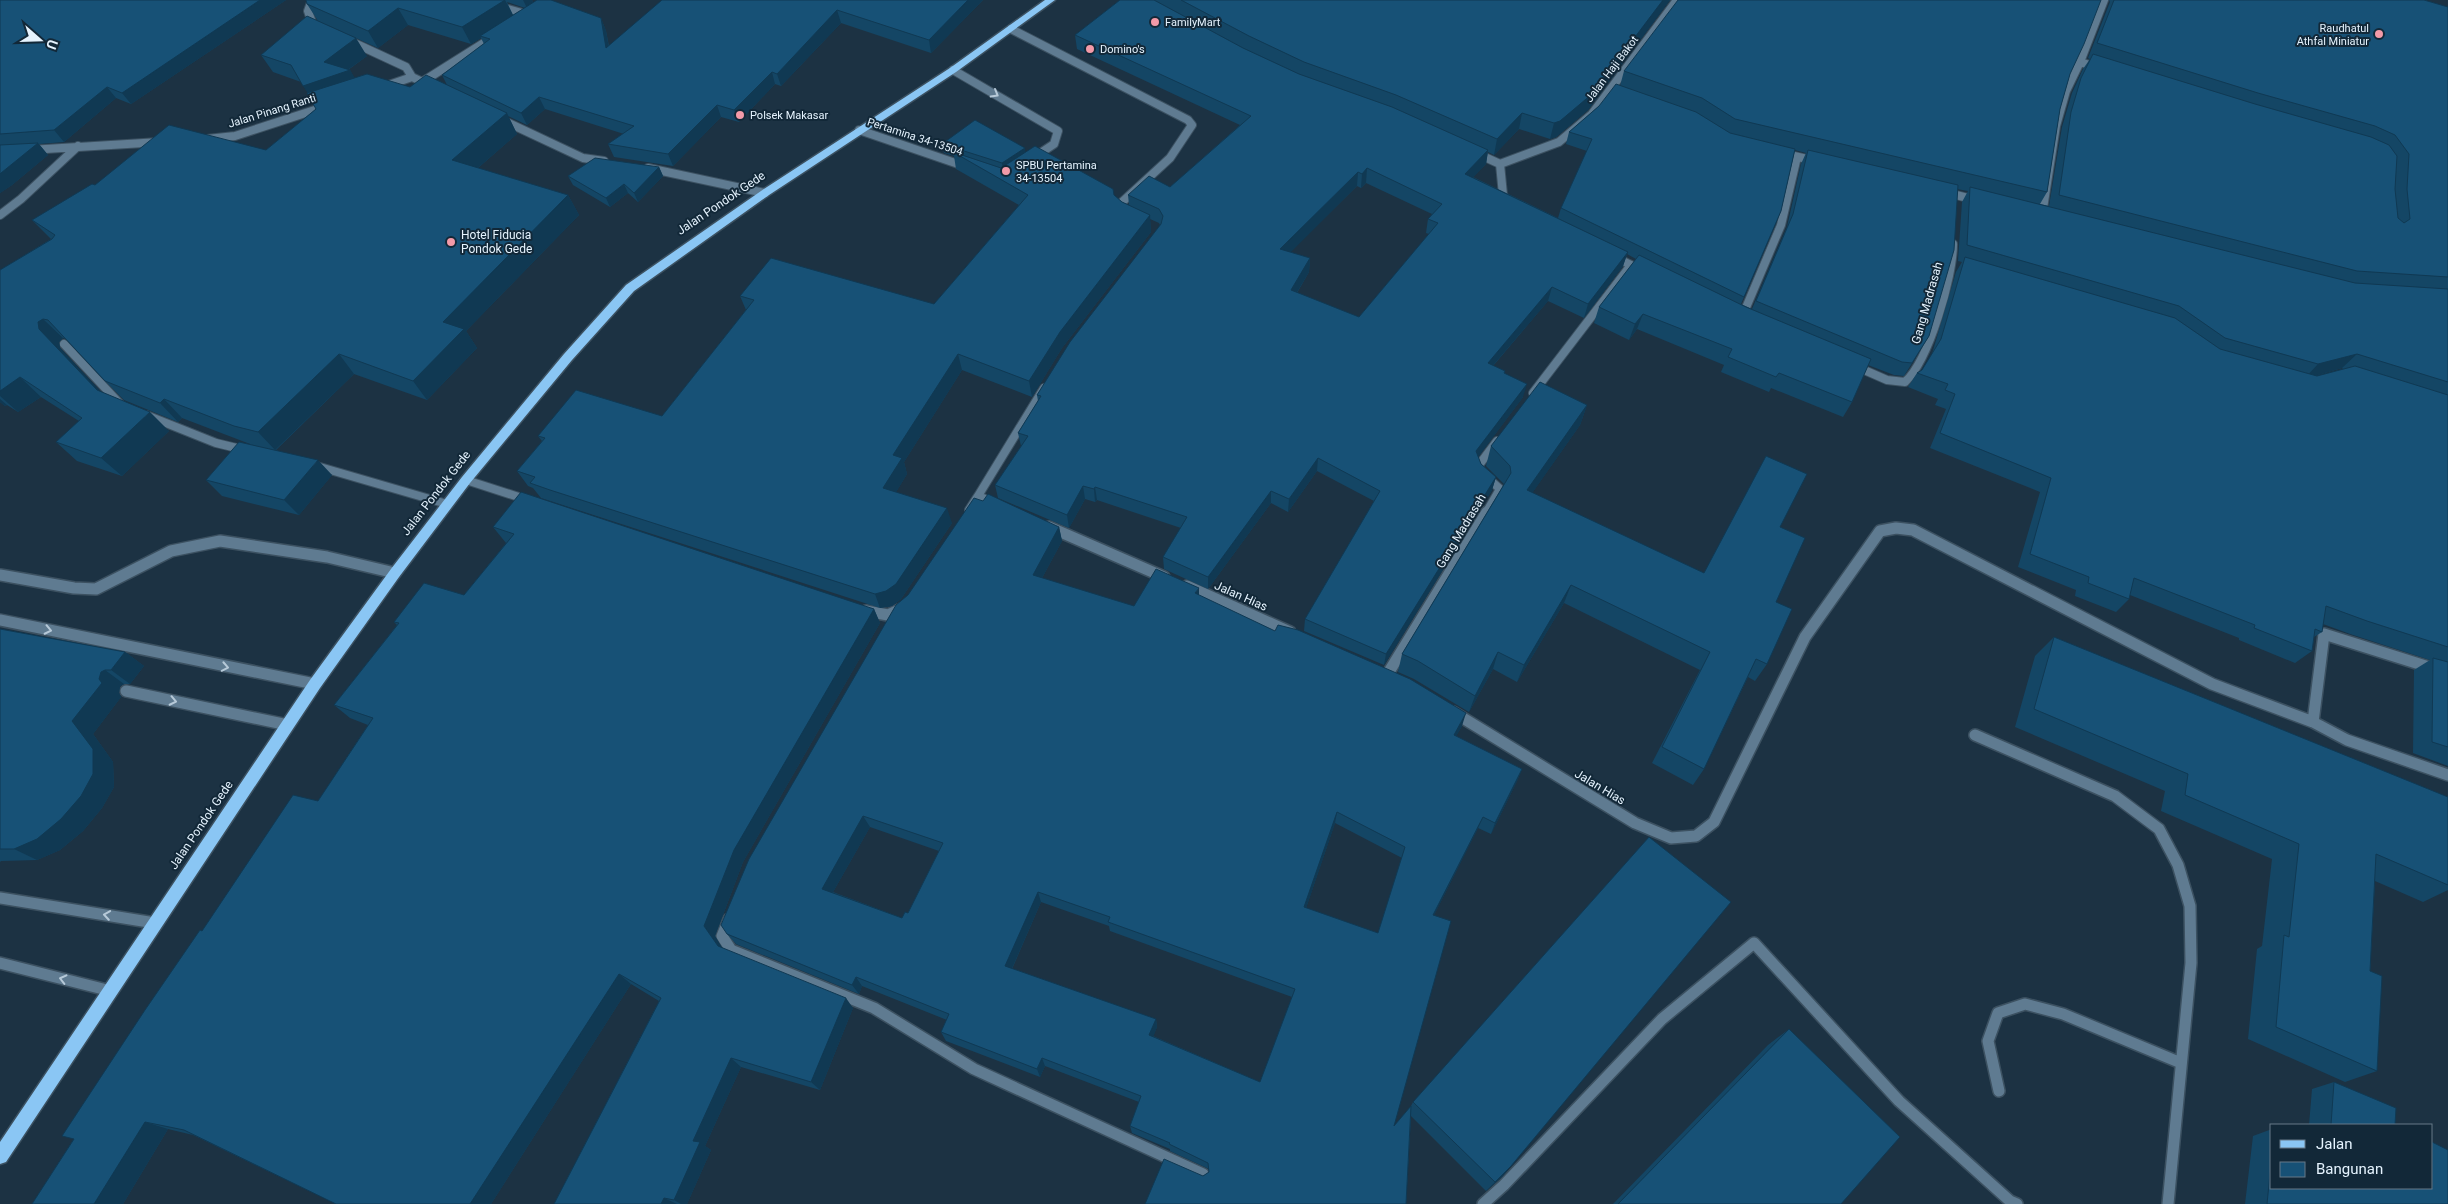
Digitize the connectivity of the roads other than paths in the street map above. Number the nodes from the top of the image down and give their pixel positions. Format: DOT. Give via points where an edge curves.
graph roads {
  1 [pos="312,0"];
  2 [pos="476,0"];
  3 [pos="1051,0"];
  4 [pos="1677,0"];
  5 [pos="2104,0"];
  6 [pos="536,10"];
  7 [pos="529,15"];
  8 [pos="521,20"];
  9 [pos="1011,29"];
  10 [pos="504,31"];
  11 [pos="330,32"];
  12 [pos="338,36"];
  13 [pos="2080,62"];
  14 [pos="953,70"];
  15 [pos="2107,70"];
  16 [pos="412,78"];
  17 [pos="422,82"];
  18 [pos="375,90"];
  19 [pos="440,90"];
  20 [pos="338,102"];
  21 [pos="493,116"];
  22 [pos="859,130"];
  23 [pos="199,140"];
  24 [pos="171,141"];
  25 [pos="78,146"];
  26 [pos="1464,148"];
  27 [pos="20,150"];
  28 [pos="1771,150"];
  29 [pos="1797,157"];
  30 [pos="610,162"];
  31 [pos="1028,162"];
  32 [pos="1500,164"];
  33 [pos="1825,164"];
  34 [pos="638,166"];
  35 [pos="977,170"];
  36 [pos="1937,191"];
  37 [pos="765,193"];
  38 [pos="1956,195"];
  39 [pos="1985,202"];
  40 [pos="1955,205"];
  41 [pos="1517,208"];
  42 [pos="2032,213"];
  43 [pos="0,214"];
  44 [pos="2042,216"];
  45 [pos="1133,217"];
  46 [pos="2052,218"];
  47 [pos="1954,235"];
  48 [pos="1605,252"];
  49 [pos="1631,265"];
  50 [pos="1648,273"];
  51 [pos="1750,321"];
  52 [pos="64,344"];
  53 [pos="1848,363"];
  54 [pos="1051,377"];
  55 [pos="1526,403"];
  56 [pos="1502,434"];
  57 [pos="252,452"];
  58 [pos="307,464"];
  59 [pos="466,480"];
  60 [pos="978,496"];
  61 [pos="539,503"];
  62 [pos="447,504"];
  63 [pos="1005,508"];
  64 [pos="962,521"];
  65 [pos="1042,523"];
  66 [pos="395,573"];
  67 [pos="0,575"];
  68 [pos="907,604"];
  69 [pos="852,607"];
  70 [pos="895,613"];
  71 [pos="0,620"];
  72 [pos="886,630"];
  73 [pos="1300,636"];
  74 [pos="2448,672"];
  75 [pos="1387,675"];
  76 [pos="315,684"];
  77 [pos="126,691"];
  78 [pos="1443,706"];
  79 [pos="2313,722"];
  80 [pos="288,724"];
  81 [pos="1975,735"];
  82 [pos="2448,776"];
  83 [pos="0,898"];
  84 [pos="732,910"];
  85 [pos="155,923"];
  86 [pos="0,963"];
  87 [pos="111,990"];
  88 [pos="2181,1063"];
  89 [pos="1999,1091"];
  90 [pos="25,1119"];
  91 [pos="0,1140"];
  92 [pos="0,1156"];
  93 [pos="1203,1174"];
  94 [pos="1483,1204"];
  95 [pos="2017,1204"];
  96 [pos="2168,1204"];
  1 -- 11 [label="street" via="308,11 313,25"];
  2 -- 7 [label="street"];
  3 -- 9 [label="main road, Jalan Pondok Gede"];
  4 -- 32 [label="street, Jalan Haji Bakot" via="1615,91 1592,114 1559,142"];
  5 -- 13 [label="street"];
  6 -- 7 [label="street"];
  7 -- 8 [label="street"];
  9 -- 14 [label="main road, Jalan Pondok Gede"];
  9 -- 45 [label="street" via="1188,120 1192,125 1170,158 1120,204 1120,208"];
  10 -- 17 [label="street"];
  12 -- 16 [label="street" via="406,67"];
  13 -- 15 [label="street"];
  13 -- 44 [label="street" via="2072,74 2052,146 2048,195"];
  14 -- 22 [label="main road, Jalan Pondok Gede"];
  14 -- 31 [label="street, one-way" via="1058,131 1056,143"];
  16 -- 17 [label="street"];
  16 -- 18 [label="street"];
  17 -- 19 [label="street"];
  20 -- 23 [label="street, Jalan Pinang Ranti" via="235,136"];
  21 -- 30 [label="street" via="583,158"];
  22 -- 35 [label="street, Pertamina 34-13504"];
  22 -- 37 [label="main road, Jalan Pondok Gede"];
  24 -- 25 [label="street"];
  25 -- 27 [label="street"];
  25 -- 43 [label="street"];
  26 -- 32 [label="street"];
  28 -- 29 [label="street"];
  29 -- 33 [label="street"];
  29 -- 51 [label="street" via="1780,225 1737,315"];
  32 -- 41 [label="street" via="1503,195"];
  34 -- 37 [label="street"];
  36 -- 38 [label="street"];
  37 -- 59 [label="main road, Jalan Pondok Gede" via="630,288"];
  38 -- 39 [label="street"];
  38 -- 40 [label="street"];
  42 -- 44 [label="street"];
  44 -- 46 [label="street"];
  47 -- 53 [label="street, Gang Madrasah" via="1956,266 1926,352 1908,381 1892,381"];
  48 -- 49 [label="street"];
  49 -- 50 [label="street"];
  49 -- 55 [label="street"];
  52 -- 57 [label="street" via="121,405 216,444"];
  54 -- 60 [label="street"];
  56 -- 75 [label="street, Gang Madrasah" via="1479,465 1482,473 1498,485 1498,494"];
  58 -- 62 [label="street"];
  59 -- 61 [label="street"];
  59 -- 62 [label="main road, Jalan Pondok Gede"];
  60 -- 63 [label="street"];
  60 -- 64 [label="street"];
  62 -- 66 [label="main road, Jalan Pondok Gede"];
  65 -- 73 [label="street, Jalan Hias"];
  66 -- 67 [label="street" via="327,557 220,541 171,551 96,588 74,588"];
  66 -- 76 [label="main road, Jalan Pondok Gede"];
  68 -- 70 [label="street"];
  69 -- 70 [label="street" via="880,616"];
  70 -- 72 [label="street"];
  71 -- 76 [label="street, one-way"];
  74 -- 79 [label="street" via="2324,634"];
  76 -- 80 [label="main road, Jalan Pondok Gede"];
  77 -- 80 [label="street, one-way"];
  78 -- 79 [label="street, Jalan Hias" via="1635,823 1671,838 1696,836 1714,822 1805,637 1880,531 1891,527 1913,530 2212,684"];
  79 -- 82 [label="street" via="2348,740"];
  80 -- 85 [label="main road, Jalan Pondok Gede"];
  81 -- 88 [label="street" via="2115,796 2159,829 2178,865 2190,906 2191,963"];
  85 -- 83 [label="street, one-way"];
  84 -- 93 [label="street" via="722,936 731,950 874,1008 974,1069"];
  85 -- 87 [label="main road, Jalan Pondok Gede"];
  87 -- 86 [label="street, one-way"];
  87 -- 90 [label="main road, Jalan Pondok Gede"];
  88 -- 89 [label="street" via="2063,1014 2025,1004 1998,1013 1988,1041"];
  88 -- 96 [label="street"];
  90 -- 91 [label="street"];
  90 -- 92 [label="main road, Jalan Pondok Gede"];
  94 -- 95 [label="street" via="1662,1019 1754,943 1900,1101"];
}
